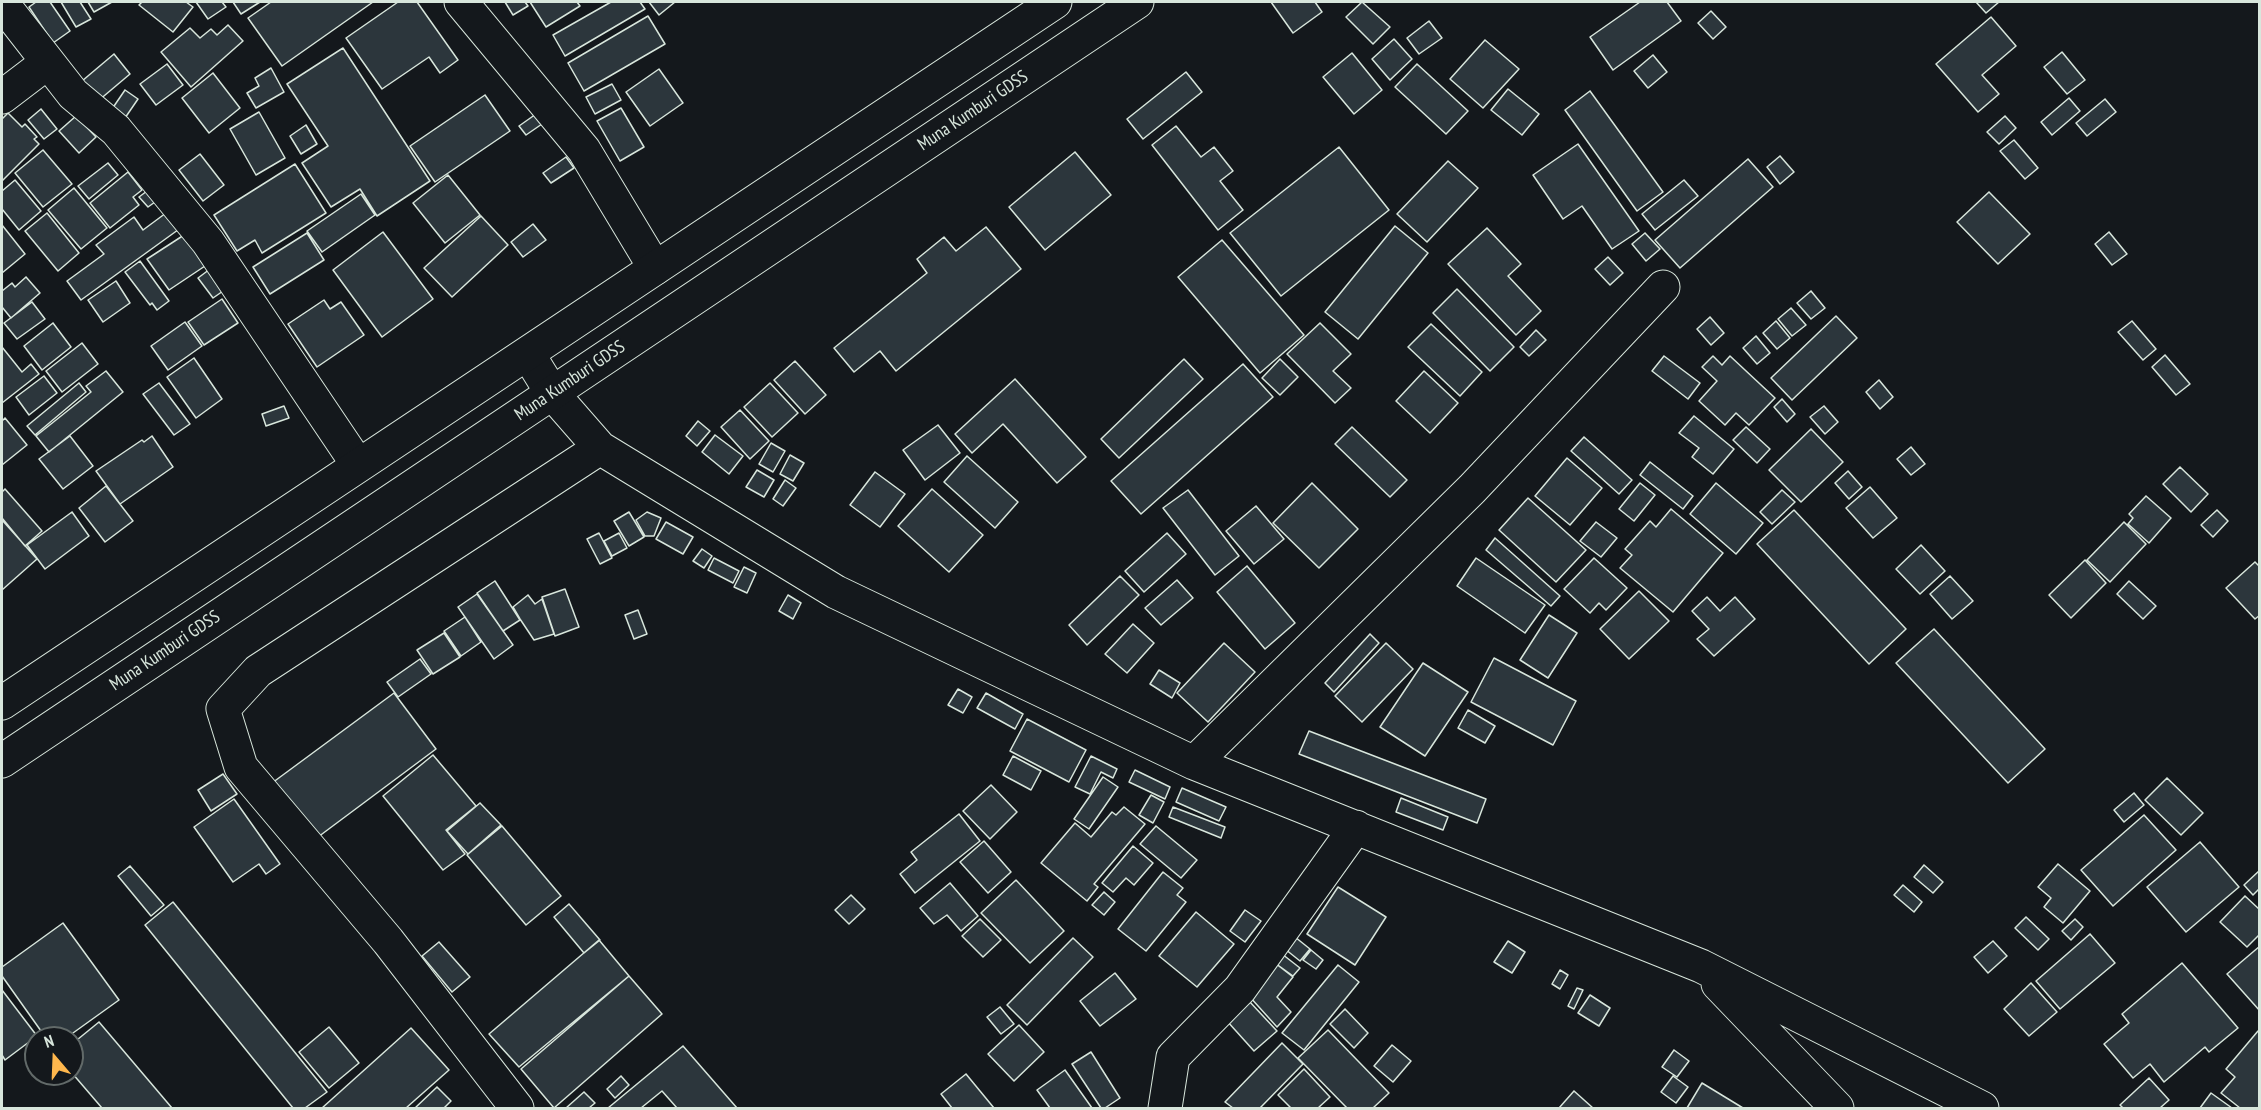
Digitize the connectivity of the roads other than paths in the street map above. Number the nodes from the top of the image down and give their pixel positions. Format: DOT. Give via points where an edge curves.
graph roads {
  1 [pos="462,2"];
  2 [pos="1055,2"];
  3 [pos="1137,2"];
  4 [pos="2,3"];
  5 [pos="48,62"];
  6 [pos="2,97"];
  7 [pos="655,268"];
  8 [pos="1663,287"];
  9 [pos="528,354"];
  10 [pos="552,393"];
  11 [pos="600,448"];
  12 [pos="358,465"];
  13 [pos="2,703"];
  14 [pos="2,761"];
  15 [pos="1194,763"];
  16 [pos="1356,827"];
  17 [pos="1701,966"];
  18 [pos="1975,1107"];
  19 [pos="517,1108"];
  20 [pos="1165,1108"];
  21 [pos="1837,1108"];
  1 -- 7 [label="main road" via="584,150"];
  2 -- 7 [label="main road"];
  3 -- 10 [label="main road, Muna Kumburi GDSS"];
  4 -- 5 [label="main road"];
  5 -- 6 [label="main road"];
  5 -- 12 [label="main road" via="73,94 116,130 208,242"];
  7 -- 9 [label="main road"];
  8 -- 15 [label="main road" via="1472,489"];
  9 -- 10 [label="main road"];
  9 -- 12 [label="main road"];
  10 -- 11 [label="main road"];
  10 -- 14 [label="main road, Muna Kumburi GDSS"];
  11 -- 15 [label="main road" via="836,592"];
  11 -- 19 [label="main road" via="258,671 223,709 241,767 388,941"];
  12 -- 13 [label="main road"];
  15 -- 16 [label="main road"];
  16 -- 17 [label="main road"];
  16 -- 20 [label="main road" via="1240,989 1173,1058"];
  17 -- 18 [label="main road"];
  17 -- 21 [label="main road"];
}
